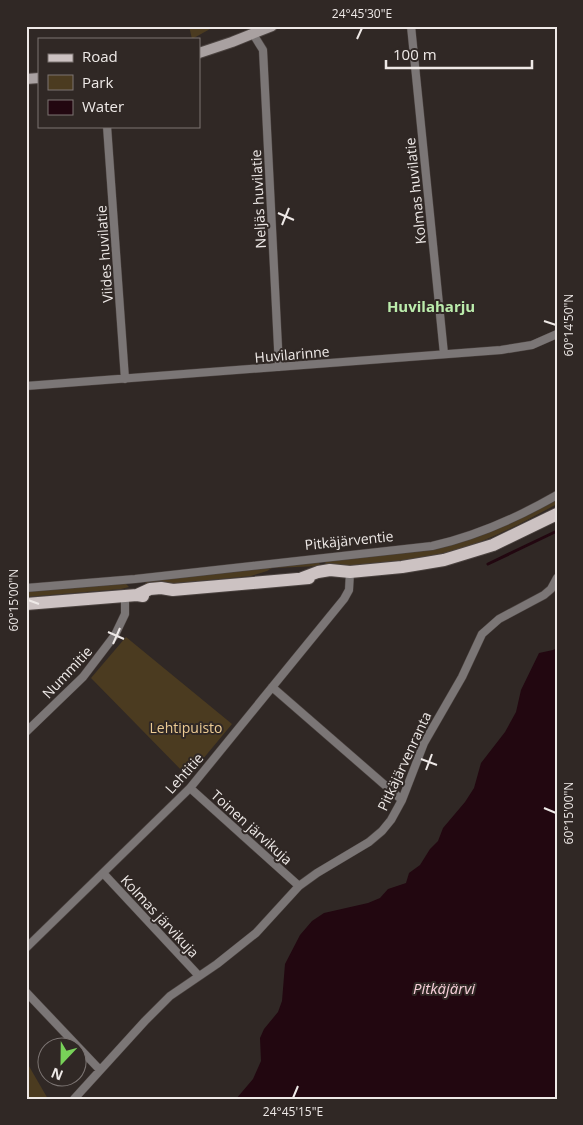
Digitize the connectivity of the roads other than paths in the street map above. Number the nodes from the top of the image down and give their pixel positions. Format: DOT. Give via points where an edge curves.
graph roads {
  1 [pos="272,26"];
  2 [pos="411,26"];
  3 [pos="250,30"];
  4 [pos="200,52"];
  5 [pos="107,128"];
  6 [pos="557,334"];
  7 [pos="444,354"];
  8 [pos="280,367"];
  9 [pos="125,379"];
  10 [pos="26,386"];
  11 [pos="557,495"];
  12 [pos="557,514"];
  13 [pos="350,572"];
  14 [pos="557,578"];
  15 [pos="135,579"];
  16 [pos="26,588"];
  17 [pos="131,596"];
  18 [pos="26,604"];
  19 [pos="272,687"];
  20 [pos="26,732"];
  21 [pos="190,788"];
  22 [pos="402,800"];
  23 [pos="103,873"];
  24 [pos="299,886"];
  25 [pos="26,948"];
  26 [pos="199,976"];
  27 [pos="26,992"];
  28 [pos="100,1070"];
  29 [pos="74,1099"];
  1 -- 3 [label="street"];
  2 -- 7 [label="street, Kolmas huvilatie"];
  3 -- 4 [label="street" via="232,42"];
  3 -- 8 [label="street, Neljäs huvilatie" via="263,50"];
  5 -- 9 [label="street, Viides huvilatie"];
  6 -- 7 [label="street, Huvilarinne" via="532,345"];
  7 -- 8 [label="street, Huvilarinne"];
  8 -- 9 [label="street, Huvilarinne"];
  9 -- 10 [label="street, Huvilarinne"];
  11 -- 15 [label="street, Pitkäjärventie" via="498,525 460,540 432,546"];
  12 -- 13 [label="main road, Pitkäjärventie" via="493,545 462,555 430,563"];
  13 -- 17 [label="main road, Pitkäjärventie" via="330,570 302,578 173,590 162,596"];
  13 -- 19 [label="street, Lehtitie" via="349,590 344,599"];
  14 -- 22 [label="street, Pitkäjärvenranta" via="544,594 499,619 482,634 462,677 424,743"];
  15 -- 16 [label="street, Pitkäjärventie"];
  15 -- 17 [label="street"];
  17 -- 18 [label="main road, Pitkäjärventie"];
  17 -- 20 [label="street, Nummitie" via="115,635 83,677"];
  19 -- 21 [label="street, Lehtitie"];
  19 -- 22 [label="street"];
  21 -- 23 [label="street, Lehtitie"];
  21 -- 24 [label="street, Toinen järvikuja"];
  22 -- 24 [label="street, Pitkäjärvenranta" via="382,831 369,842"];
  23 -- 25 [label="street, Lehtitie"];
  23 -- 26 [label="street, Kolmas järvikuja"];
  24 -- 26 [label="street, Pitkäjärvenranta" via="256,933"];
  26 -- 28 [label="street, Pitkäjärvenranta" via="170,996"];
  27 -- 28 [label="street"];
  28 -- 29 [label="street, Pitkäjärvenranta"];
}
